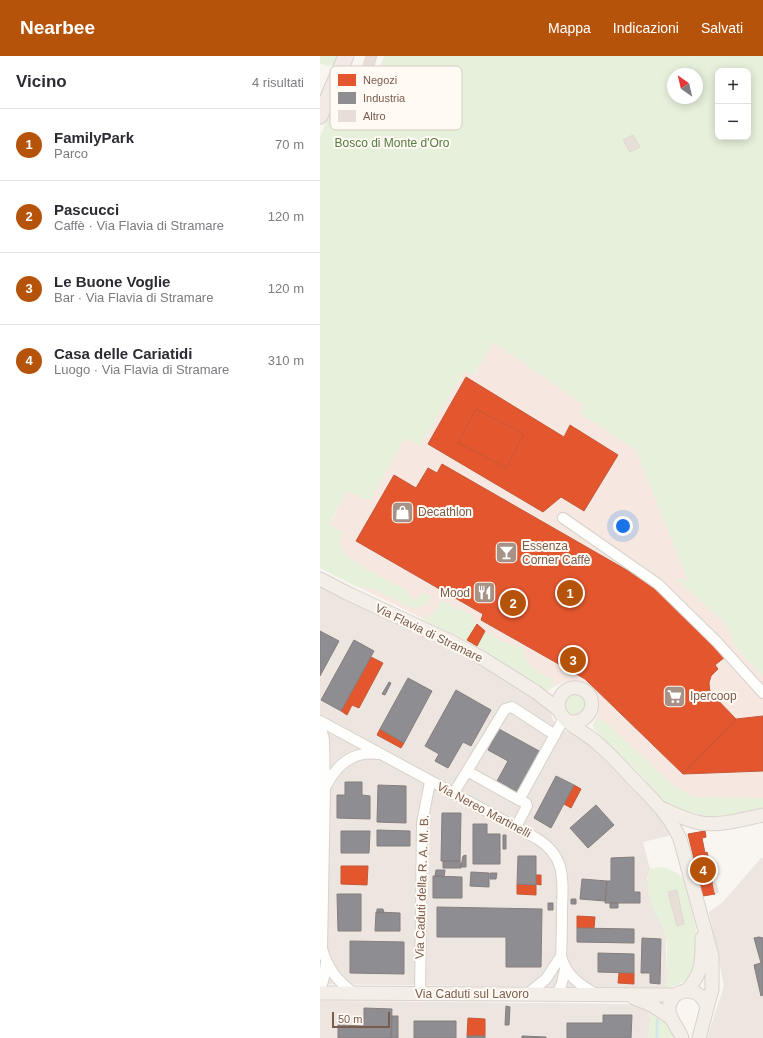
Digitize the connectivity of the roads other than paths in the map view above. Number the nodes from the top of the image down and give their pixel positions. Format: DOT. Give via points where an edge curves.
graph roads {
  1 [pos="346,56"];
  2 [pos="340,66"];
  3 [pos="325,92"];
  4 [pos="320,116"];
  5 [pos="563,518"];
  6 [pos="320,578"];
  7 [pos="536,692"];
  8 [pos="763,693"];
  9 [pos="562,694"];
  10 [pos="564,717"];
  11 [pos="586,718"];
  12 [pos="320,721"];
  13 [pos="320,724"];
  14 [pos="555,735"];
  15 [pos="595,741"];
  16 [pos="382,755"];
  17 [pos="467,771"];
  18 [pos="430,782"];
  19 [pos="325,787"];
  20 [pos="453,794"];
  21 [pos="519,800"];
  22 [pos="663,809"];
  23 [pos="763,815"];
  24 [pos="702,823"];
  25 [pos="516,827"];
  26 [pos="680,839"];
  27 [pos="700,912"];
  28 [pos="321,950"];
  29 [pos="561,956"];
  30 [pos="326,962"];
  31 [pos="554,969"];
  32 [pos="565,969"];
  33 [pos="320,992"];
  34 [pos="354,993"];
  35 [pos="681,993"];
  36 [pos="420,994"];
  37 [pos="526,995"];
  38 [pos="557,995"];
  39 [pos="600,995"];
  40 [pos="624,996"];
  41 [pos="706,1014"];
  42 [pos="673,1021"];
  43 [pos="682,1038"];
  44 [pos="698,1038"];
  1 -- 2 [label="highway"];
  3 -- 4 [label="highway"];
  5 -- 8 [label="street" via="658,584 717,642"];
  6 -- 7 [label="main road, Via Flavia di Stramare" via="452,642"];
  7 -- 9 [label="main road, Via Flavia di Stramare"];
  7 -- 10 [label="main road, Via Flavia di Stramare"];
  9 -- 10 [label="main road" via="559,699"];
  9 -- 11 [label="main road, Via Flavia di Stramare" via="572,688 587,693 592,703 590,714"];
  10 -- 11 [label="main road" via="581,721"];
  10 -- 14 [label="street"];
  10 -- 15 [label="main road, Via Flavia di Stramare"];
  11 -- 15 [label="main road, Via Flavia di Stramare" via="588,729"];
  12 -- 16 [label="street, Via Nereo Martinelli"];
  13 -- 19 [label="street" via="324,740"];
  14 -- 17 [label="street" via="512,707 505,709"];
  14 -- 21 [label="street"];
  15 -- 22 [label="main road, Via Flavia di Stramare"];
  16 -- 18 [label="street, Via Nereo Martinelli"];
  16 -- 19 [label="street" via="359,754 348,759 337,769"];
  17 -- 20 [label="street"];
  17 -- 21 [label="street"];
  18 -- 20 [label="street, Via Nereo Martinelli"];
  18 -- 36 [label="street, Via Caduti della R. A. M. B." via="422,823"];
  19 -- 28 [label="street"];
  20 -- 25 [label="street, Via Nereo Martinelli"];
  21 -- 25 [label="street" via="527,806"];
  22 -- 24 [label="main road"];
  22 -- 26 [label="main road, Via Flavia di Stramare"];
  23 -- 24 [label="main road" via="734,821"];
  24 -- 26 [label="main road"];
  25 -- 29 [label="street, Via Nereo Martinelli" via="544,843 554,852 559,863 563,883"];
  26 -- 27 [label="main road, Via Flavia di Stramare"];
  27 -- 35 [label="main road, Via Flavia di Stramare" via="702,960 698,977"];
  27 -- 41 [label="main road, Via Flavia di Stramare" via="712,956 712,989"];
  28 -- 30 [label="street"];
  29 -- 31 [label="street, Via Nereo Martinelli"];
  29 -- 32 [label="street, Via Nereo Martinelli"];
  30 -- 33 [label="street"];
  30 -- 34 [label="street" via="340,983"];
  31 -- 37 [label="street, Via Nereo Martinelli" via="542,984"];
  31 -- 38 [label="street"];
  32 -- 38 [label="street"];
  32 -- 39 [label="street, Via Nereo Martinelli" via="578,983"];
  33 -- 34 [label="main road, Via Caduti sul Lavoro"];
  34 -- 36 [label="main road, Via Caduti sul Lavoro"];
  35 -- 40 [label="main road, Via Caduti sul Lavoro"];
  35 -- 41 [label="main road" via="698,993 703,997"];
  35 -- 42 [label="main road, Via Flavia di Stramare" via="670,1005"];
  36 -- 37 [label="main road, Via Caduti sul Lavoro"];
  37 -- 38 [label="main road, Via Caduti sul Lavoro"];
  38 -- 39 [label="main road, Via Caduti sul Lavoro"];
  39 -- 40 [label="main road, Via Caduti sul Lavoro"];
  40 -- 42 [label="main road, Via Caduti sul Lavoro" via="652,1005"];
  41 -- 42 [label="main road" via="694,1028 681,1027"];
  41 -- 44 [label="main road, Via Flavia di Stramare"];
  42 -- 43 [label="main road"];
}
